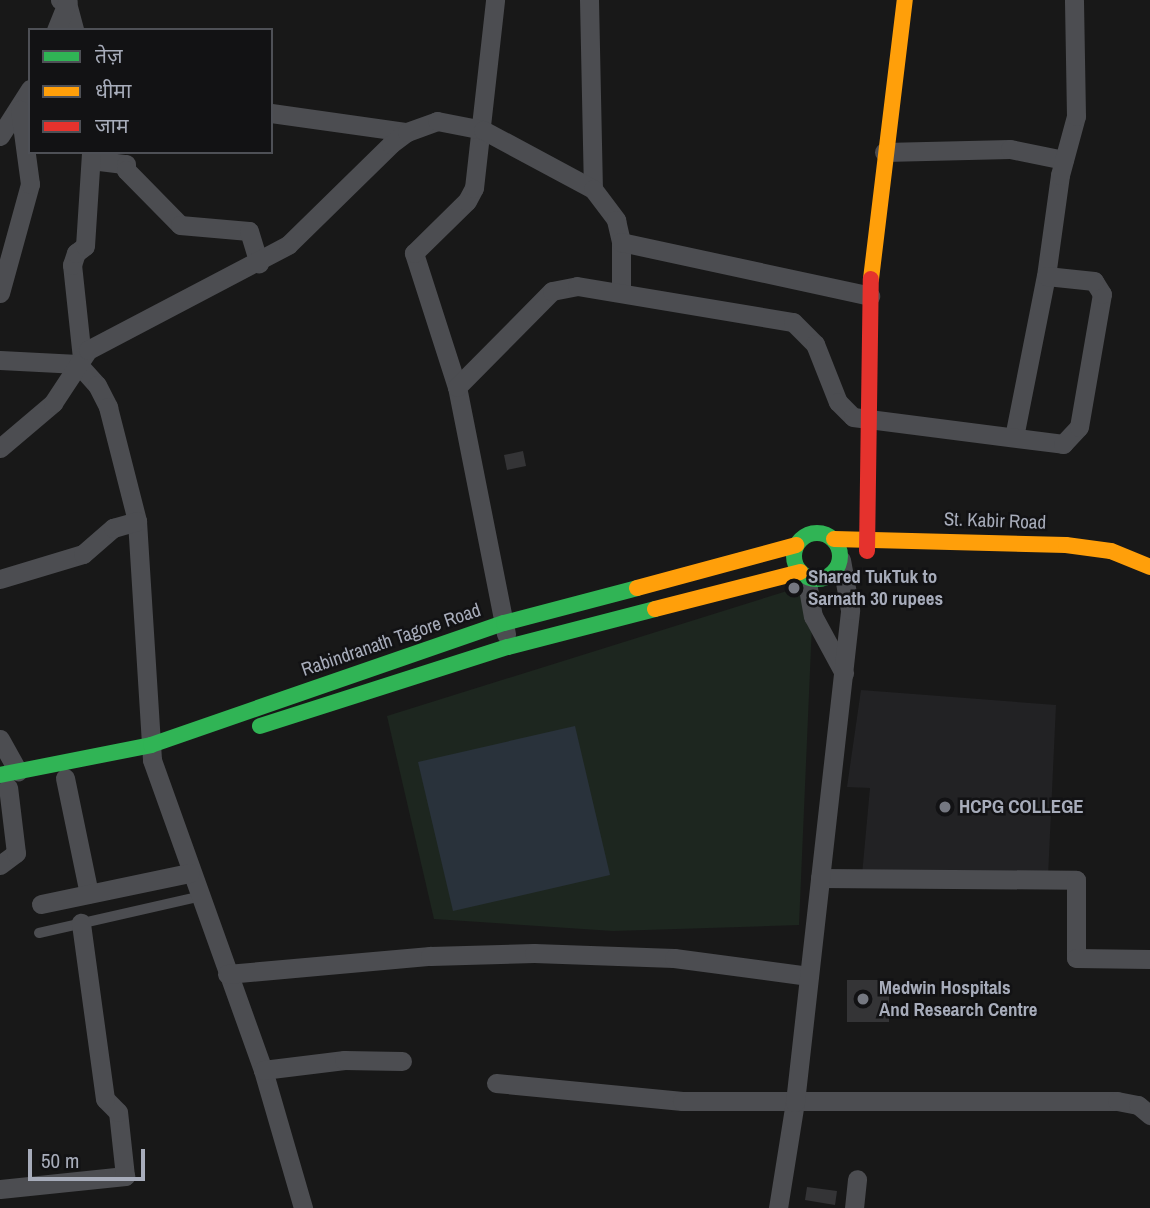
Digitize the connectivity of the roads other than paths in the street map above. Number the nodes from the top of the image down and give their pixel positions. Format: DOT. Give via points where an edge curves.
graph roads {
  1 [pos="495,0"];
  2 [pos="589,0"];
  3 [pos="905,0"];
  4 [pos="1074,0"];
  5 [pos="65,1"];
  6 [pos="57,28"];
  7 [pos="73,28"];
  8 [pos="28,93"];
  9 [pos="20,110"];
  10 [pos="273,114"];
  11 [pos="483,130"];
  12 [pos="407,132"];
  13 [pos="0,136"];
  14 [pos="884,152"];
  15 [pos="91,156"];
  16 [pos="1064,160"];
  17 [pos="593,189"];
  18 [pos="621,242"];
  19 [pos="259,263"];
  20 [pos="1046,276"];
  21 [pos="621,292"];
  22 [pos="0,293"];
  23 [pos="870,296"];
  24 [pos="0,360"];
  25 [pos="80,361"];
  26 [pos="457,387"];
  27 [pos="864,420"];
  28 [pos="1014,437"];
  29 [pos="0,448"];
  30 [pos="137,521"];
  31 [pos="867,544"];
  32 [pos="796,545"];
  33 [pos="839,551"];
  34 [pos="1142,561"];
  35 [pos="803,574"];
  36 [pos="0,579"];
  37 [pos="1150,581"];
  38 [pos="504,623"];
  39 [pos="508,647"];
  40 [pos="844,673"];
  41 [pos="0,739"];
  42 [pos="151,752"];
  43 [pos="65,778"];
  44 [pos="6,781"];
  45 [pos="0,866"];
  46 [pos="190,873"];
  47 [pos="820,878"];
  48 [pos="89,894"];
  49 [pos="198,897"];
  50 [pos="41,904"];
  51 [pos="80,923"];
  52 [pos="39,933"];
  53 [pos="1150,959"];
  54 [pos="227,974"];
  55 [pos="809,976"];
  56 [pos="402,1061"];
  57 [pos="263,1070"];
  58 [pos="496,1083"];
  59 [pos="795,1102"];
  60 [pos="1150,1115"];
  61 [pos="857,1179"];
  62 [pos="0,1189"];
  63 [pos="303,1208"];
  64 [pos="778,1208"];
  65 [pos="854,1208"];
  1 -- 11 [label="street"];
  2 -- 17 [label="street"];
  3 -- 14 [label="main road"];
  4 -- 16 [label="street" via="1076,116"];
  5 -- 6 [label="street"];
  5 -- 7 [label="street"];
  8 -- 9 [label="street"];
  9 -- 13 [label="street"];
  9 -- 22 [label="street" via="30,184"];
  10 -- 12 [label="street"];
  11 -- 12 [label="street" via="437,121"];
  11 -- 17 [label="street"];
  11 -- 26 [label="street" via="478,173 467,201 414,253"];
  12 -- 19 [label="street" via="306,232"];
  14 -- 16 [label="street" via="1010,149"];
  14 -- 23 [label="main road"];
  15 -- 19 [label="street" via="126,164 131,177 180,225 249,231"];
  15 -- 25 [label="street" via="85,246 72,265"];
  16 -- 20 [label="street"];
  17 -- 18 [label="street" via="616,220"];
  18 -- 21 [label="street"];
  18 -- 23 [label="street"];
  19 -- 25 [label="street" via="94,346"];
  20 -- 28 [label="street"];
  20 -- 28 [label="street" via="1094,281 1100,286 1079,427 1063,444"];
  21 -- 26 [label="street" via="577,286 552,291"];
  21 -- 27 [label="street" via="793,322 815,344 845,412"];
  23 -- 27 [label="main road"];
  24 -- 25 [label="street"];
  25 -- 29 [label="street" via="53,403"];
  25 -- 30 [label="street" via="108,407"];
  26 -- 38 [label="street"];
  27 -- 28 [label="street"];
  27 -- 31 [label="main road"];
  30 -- 36 [label="street" via="113,528 83,554"];
  30 -- 42 [label="street"];
  31 -- 33 [label="main road, St. Kabir Road"];
  31 -- 34 [label="main road, St. Kabir Road"];
  32 -- 33 [label="main road, Rabindranath Tagore Road" via="814,533"];
  32 -- 35 [label="main road" via="794,559"];
  32 -- 38 [label="main road, Rabindranath Tagore Road"];
  33 -- 35 [label="main road, Rabindranath Tagore Road" via="828,577"];
  33 -- 40 [label="street" via="850,610"];
  34 -- 37 [label="main road, St. Kabir Road"];
  35 -- 39 [label="main road, Rabindranath Tagore Road"];
  35 -- 40 [label="street" via="813,616"];
  38 -- 39 [label="street"];
  38 -- 42 [label="main road, Rabindranath Tagore Road"];
  39 -- 42 [label="main road, Rabindranath Tagore Road"];
  40 -- 47 [label="street"];
  41 -- 44 [label="street"];
  42 -- 43 [label="main road, Rabindranath Tagore Road"];
  42 -- 44 [label="main road, Rabindranath Tagore Road"];
  42 -- 46 [label="street"];
  43 -- 44 [label="main road, Rabindranath Tagore Road"];
  43 -- 48 [label="street"];
  44 -- 45 [label="street" via="16,853"];
  46 -- 48 [label="street"];
  46 -- 49 [label="street"];
  47 -- 53 [label="street" via="1076,880 1076,958"];
  47 -- 55 [label="street"];
  48 -- 50 [label="street"];
  49 -- 51 [label="lane"];
  49 -- 54 [label="street"];
  51 -- 52 [label="lane"];
  51 -- 62 [label="street" via="105,1099 118,1112 125,1176"];
  54 -- 55 [label="street" via="430,956 534,953 674,958"];
  54 -- 57 [label="street"];
  55 -- 59 [label="street"];
  56 -- 57 [label="street" via="344,1060"];
  57 -- 63 [label="street"];
  58 -- 59 [label="street" via="681,1101"];
  59 -- 60 [label="street" via="1117,1101 1138,1105"];
  59 -- 64 [label="street"];
  61 -- 65 [label="street"];
}
